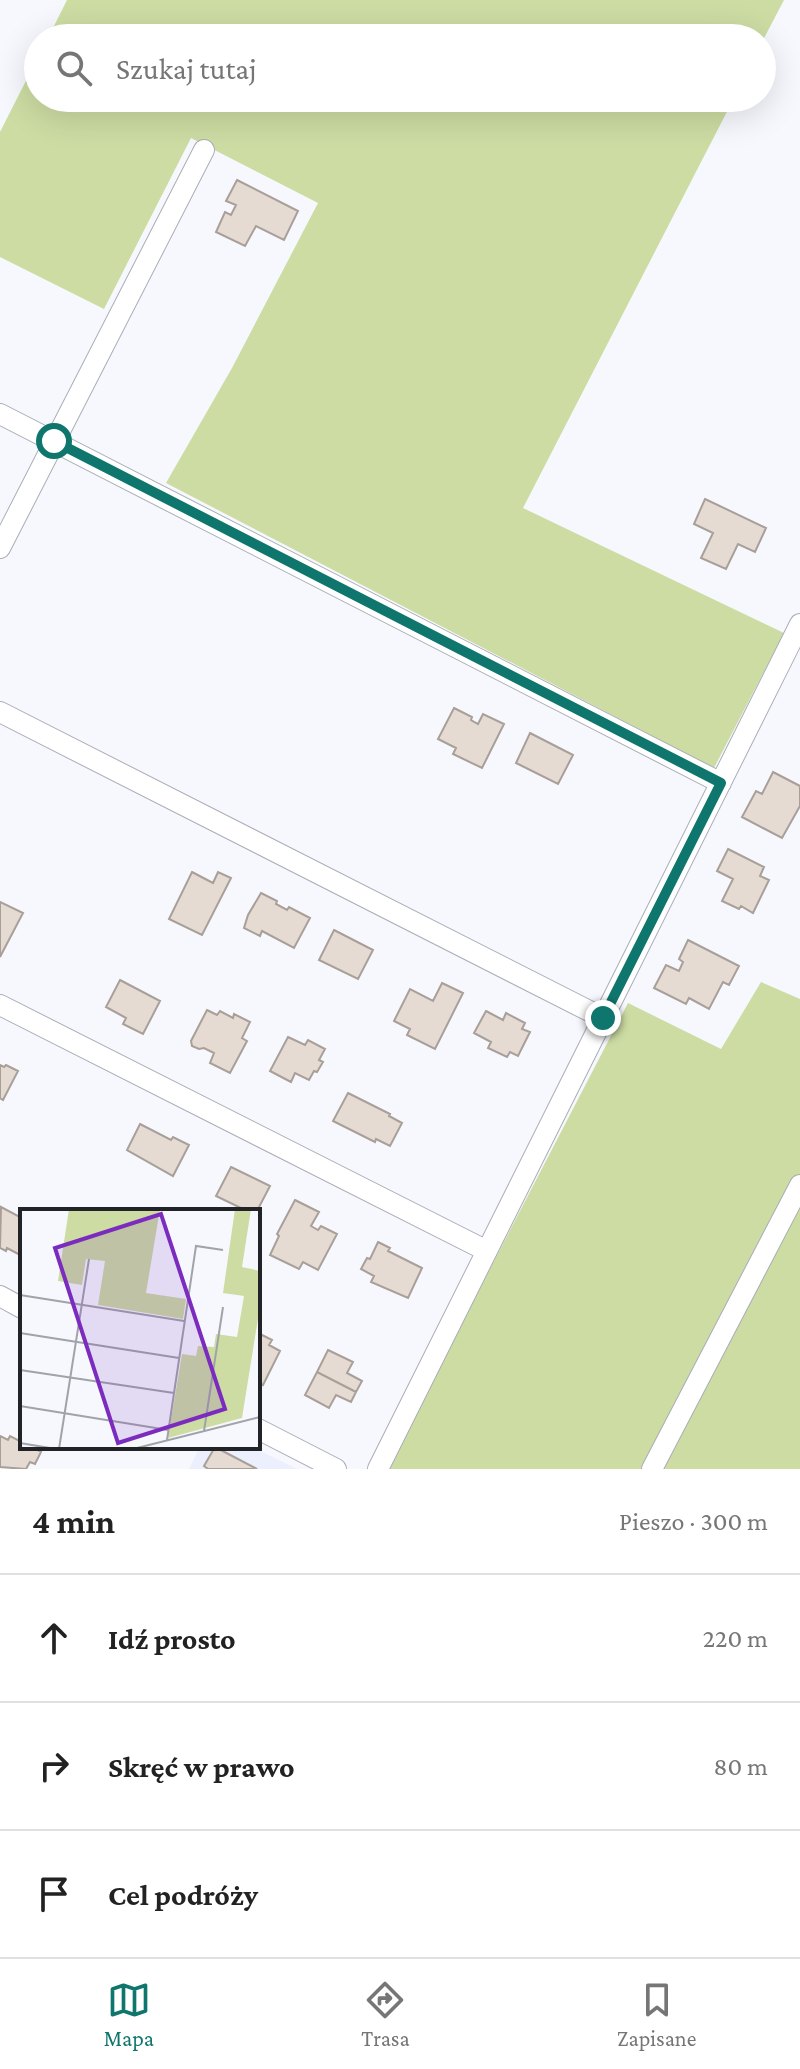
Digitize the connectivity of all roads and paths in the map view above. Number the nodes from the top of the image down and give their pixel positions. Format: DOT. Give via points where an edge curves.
graph roads {
  1 [pos="204,150"];
  2 [pos="0,414"];
  3 [pos="54,441"];
  4 [pos="0,548"];
  5 [pos="800,624"];
  6 [pos="0,712"];
  7 [pos="721,783"];
  8 [pos="0,1005"];
  9 [pos="603,1018"];
  10 [pos="800,1185"];
  11 [pos="487,1251"];
  12 [pos="0,1296"];
  13 [pos="20,1307"];
  14 [pos="260,1430"];
  15 [pos="336,1469"];
  16 [pos="378,1469"];
  17 [pos="652,1469"];
  1 -- 3 [label="street"];
  2 -- 3 [label="street"];
  3 -- 4 [label="street"];
  3 -- 7 [label="street"];
  5 -- 7 [label="street"];
  6 -- 9 [label="street"];
  7 -- 9 [label="street"];
  8 -- 11 [label="street"];
  9 -- 11 [label="street"];
  10 -- 17 [label="street"];
  11 -- 16 [label="street"];
  12 -- 13 [label="street"];
  14 -- 15 [label="street"];
}
